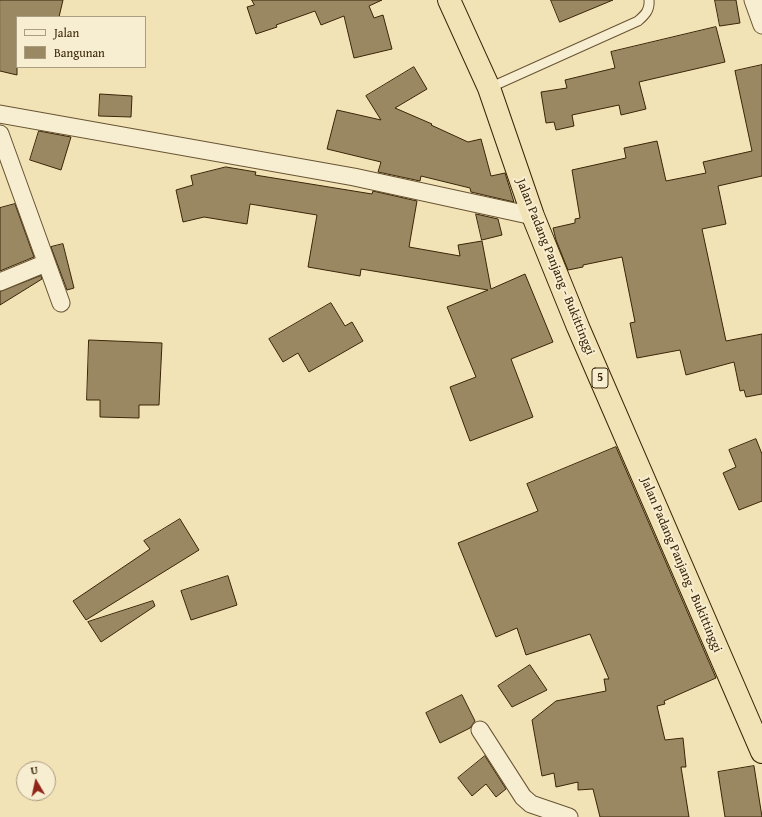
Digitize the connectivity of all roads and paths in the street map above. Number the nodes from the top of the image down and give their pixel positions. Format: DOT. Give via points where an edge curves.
graph roads {
  1 [pos="449,0"];
  2 [pos="649,0"];
  3 [pos="753,0"];
  4 [pos="762,25"];
  5 [pos="489,88"];
  6 [pos="0,114"];
  7 [pos="0,134"];
  8 [pos="533,216"];
  9 [pos="46,263"];
  10 [pos="0,282"];
  11 [pos="61,303"];
  12 [pos="480,730"];
  13 [pos="762,752"];
  14 [pos="569,817"];
  1 -- 5 [label="highway, Jalan Padang Panjang - Bukittinggi / 5"];
  2 -- 5 [label="lane" via="647,13 638,21"];
  3 -- 4 [label="street"];
  5 -- 8 [label="highway, Jalan Padang Panjang - Bukittinggi / 5"];
  6 -- 8 [label="street" via="354,177"];
  7 -- 9 [label="street"];
  8 -- 13 [label="highway, Jalan Padang Panjang - Bukittinggi / 5"];
  9 -- 10 [label="street"];
  9 -- 11 [label="street"];
  12 -- 14 [label="street" via="523,797 531,804"];
}
